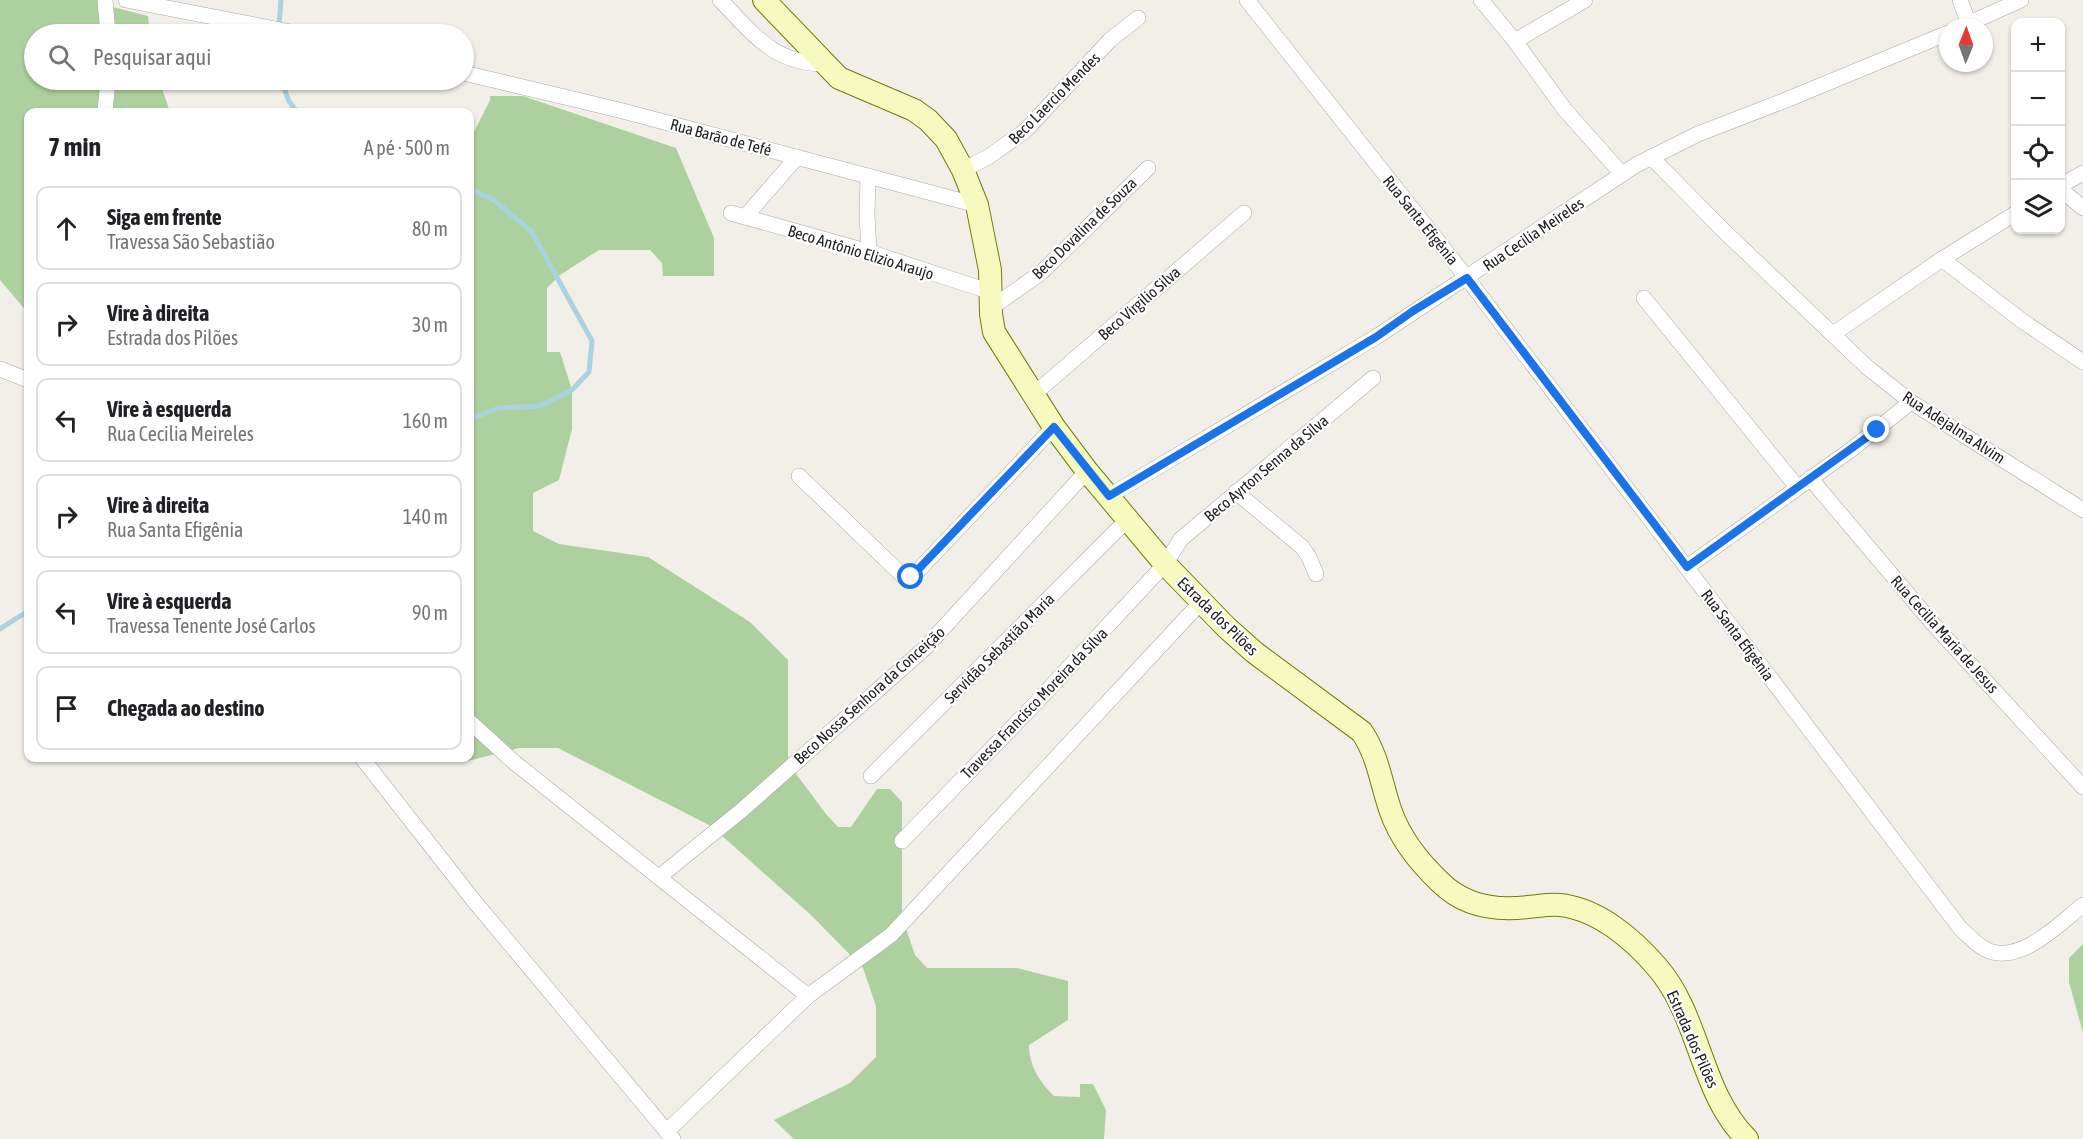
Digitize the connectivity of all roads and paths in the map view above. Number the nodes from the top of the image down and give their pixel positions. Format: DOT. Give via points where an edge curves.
graph roads {
  1 [pos="105,0"];
  2 [pos="126,0"];
  3 [pos="720,0"];
  4 [pos="764,0"];
  5 [pos="1247,0"];
  6 [pos="1481,0"];
  7 [pos="1585,0"];
  8 [pos="1960,0"];
  9 [pos="2022,0"];
  10 [pos="1138,18"];
  11 [pos="1964,18"];
  12 [pos="1981,18"];
  13 [pos="107,24"];
  14 [pos="252,24"];
  15 [pos="1939,37"];
  16 [pos="1515,41"];
  17 [pos="826,64"];
  18 [pos="474,75"];
  19 [pos="107,90"];
  20 [pos="105,108"];
  21 [pos="1651,156"];
  22 [pos="796,157"];
  23 [pos="1148,168"];
  24 [pos="963,170"];
  25 [pos="2083,173"];
  26 [pos="1622,174"];
  27 [pos="868,176"];
  28 [pos="2065,184"];
  29 [pos="2065,191"];
  30 [pos="977,205"];
  31 [pos="2083,208"];
  32 [pos="1244,213"];
  33 [pos="2011,216"];
  34 [pos="869,252"];
  35 [pos="1941,259"];
  36 [pos="1467,278"];
  37 [pos="1644,298"];
  38 [pos="991,300"];
  39 [pos="1833,334"];
  40 [pos="2083,362"];
  41 [pos="0,369"];
  42 [pos="24,378"];
  43 [pos="1373,378"];
  44 [pos="1034,394"];
  45 [pos="1911,402"];
  46 [pos="1054,427"];
  47 [pos="1088,471"];
  48 [pos="799,476"];
  49 [pos="1810,478"];
  50 [pos="1797,487"];
  51 [pos="1236,492"];
  52 [pos="1109,496"];
  53 [pos="2083,510"];
  54 [pos="1127,520"];
  55 [pos="1165,564"];
  56 [pos="1687,567"];
  57 [pos="1316,574"];
  58 [pos="1202,601"];
  59 [pos="474,726"];
  60 [pos="365,762"];
  61 [pos="871,776"];
  62 [pos="2083,787"];
  63 [pos="902,842"];
  64 [pos="659,877"];
  65 [pos="2083,905"];
  66 [pos="808,996"];
  67 [pos="670,1135"];
  68 [pos="1747,1139"];
  1 -- 13 [label="street"];
  2 -- 14 [label="street"];
  3 -- 17 [label="street" via="768,47 786,58"];
  4 -- 17 [label="street, Estrada dos Pilões"];
  5 -- 36 [label="street, Rua Santa Efigênia"];
  6 -- 16 [label="street"];
  7 -- 16 [label="street"];
  8 -- 11 [label="street"];
  9 -- 12 [label="street"];
  10 -- 24 [label="street, Beco Laercio Mendes" via="1110,40 1025,131"];
  15 -- 21 [label="street, Rua Cecilia Meireles"];
  16 -- 26 [label="street" via="1565,110"];
  17 -- 24 [label="street, Estrada dos Pilões" via="839,78 914,110 928,120 946,139"];
  18 -- 22 [label="street, Rua Barão de Tefé"];
  19 -- 20 [label="street"];
  21 -- 26 [label="street, Rua Cecilia Meireles"];
  21 -- 39 [label="street, Rua Adejalma Alvim"];
  22 -- 27 [label="street, Rua Barão de Tefé"];
  22 -- 34 [label="street, Beco Antônio Elizio Araujo" via="738,215"];
  23 -- 38 [label="street, Beco Dovalina de Souza" via="1042,272"];
  24 -- 30 [label="street, Estrada dos Pilões"];
  25 -- 28 [label="street"];
  26 -- 36 [label="street, Rua Cecilia Meireles"];
  27 -- 30 [label="street, Rua Barão de Tefé"];
  27 -- 34 [label="street"];
  29 -- 31 [label="street"];
  30 -- 38 [label="street, Estrada dos Pilões" via="987,248"];
  32 -- 44 [label="street, Beco Virgilio Silva"];
  33 -- 35 [label="street"];
  34 -- 38 [label="street, Beco Antônio Elizio Araujo"];
  35 -- 39 [label="street"];
  35 -- 40 [label="street"];
  36 -- 52 [label="street, Rua Cecilia Meireles" via="1376,337"];
  36 -- 56 [label="street, Rua Santa Efigênia"];
  37 -- 50 [label="street"];
  38 -- 44 [label="street, Estrada dos Pilões" via="998,341"];
  39 -- 45 [label="street, Rua Adejalma Alvim"];
  41 -- 42 [label="street"];
  43 -- 51 [label="street, Beco Ayrton Senna da Silva"];
  44 -- 46 [label="street, Estrada dos Pilões"];
  45 -- 49 [label="street"];
  45 -- 53 [label="street, Rua Adejalma Alvim"];
  46 -- 47 [label="street, Estrada dos Pilões"];
  46 -- 48 [label="street" via="913,576 903,576"];
  47 -- 52 [label="street, Estrada dos Pilões"];
  47 -- 64 [label="street, Beco Nossa Senhora da Conceição" via="924,649 742,810"];
  49 -- 50 [label="street"];
  49 -- 62 [label="street, Rua Cecilia Maria de Jesus" via="1934,625"];
  50 -- 56 [label="street"];
  51 -- 55 [label="street, Beco Ayrton Senna da Silva" via="1181,539"];
  51 -- 57 [label="street" via="1302,547"];
  52 -- 54 [label="street, Estrada dos Pilões"];
  54 -- 55 [label="street, Estrada dos Pilões"];
  54 -- 61 [label="street, Servidão Sebastião Maria"];
  55 -- 58 [label="street, Estrada dos Pilões"];
  55 -- 63 [label="street, Travessa Francisco Moreira da Silva"];
  56 -- 65 [label="street, Rua Santa Efigênia" via="1960,928 1976,943 1997,953 2024,950"];
  58 -- 66 [label="street" via="891,935"];
  58 -- 68 [label="street, Estrada dos Pilões" via="1254,652 1362,732 1372,747 1399,832 1442,884 1480,906 1507,909 1561,905 1594,914 1657,967 1682,1005 1725,1112"];
  59 -- 64 [label="street"];
  60 -- 67 [label="street" via="474,901"];
  64 -- 66 [label="street"];
  66 -- 67 [label="street"];
}
